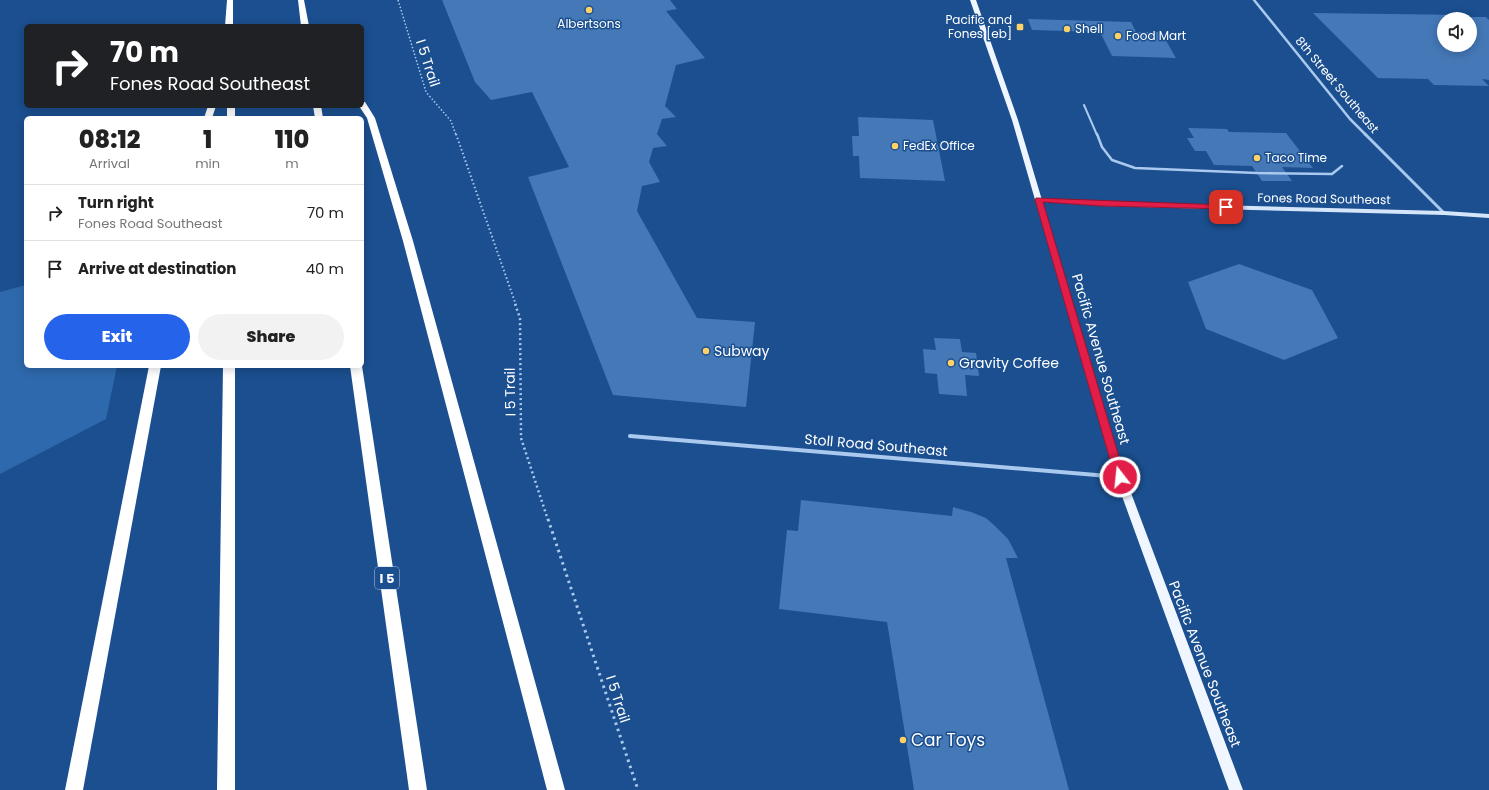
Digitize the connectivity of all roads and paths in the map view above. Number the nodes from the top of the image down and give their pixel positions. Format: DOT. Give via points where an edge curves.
graph roads {
  1 [pos="230,0"];
  2 [pos="302,0"];
  3 [pos="398,0"];
  4 [pos="973,0"];
  5 [pos="1254,0"];
  6 [pos="303,8"];
  7 [pos="229,24"];
  8 [pos="305,24"];
  9 [pos="313,24"];
  10 [pos="1084,105"];
  11 [pos="364,107"];
  12 [pos="1342,166"];
  13 [pos="1038,200"];
  14 [pos="1444,213"];
  15 [pos="1489,216"];
  16 [pos="155,368"];
  17 [pos="229,368"];
  18 [pos="356,368"];
  19 [pos="630,436"];
  20 [pos="1120,477"];
  21 [pos="74,790"];
  22 [pos="226,790"];
  23 [pos="418,790"];
  24 [pos="556,790"];
  25 [pos="638,790"];
  26 [pos="1236,790"];
  1 -- 7 [label="highway"];
  2 -- 6 [label="highway"];
  3 -- 25 [label="path, I 5 Trail" via="426,92 451,122 520,318 521,438"];
  4 -- 13 [label="main road, Pacific Avenue Southeast" via="1009,103"];
  5 -- 14 [label="street, 8th Street Southeast" via="1350,119"];
  6 -- 8 [label="highway"];
  6 -- 9 [label="highway"];
  10 -- 12 [label="lane" via="1102,147 1112,160 1135,168 1332,174"];
  11 -- 24 [label="highway" via="371,118 408,241"];
  13 -- 14 [label="street, Fones Road Southeast"];
  13 -- 20 [label="main road, Pacific Avenue Southeast"];
  14 -- 15 [label="street, Fones Road Southeast"];
  16 -- 21 [label="highway"];
  17 -- 22 [label="highway"];
  18 -- 23 [label="highway, I 5"];
  19 -- 20 [label="street, Stoll Road Southeast"];
  20 -- 26 [label="main road, Pacific Avenue Southeast"];
}
